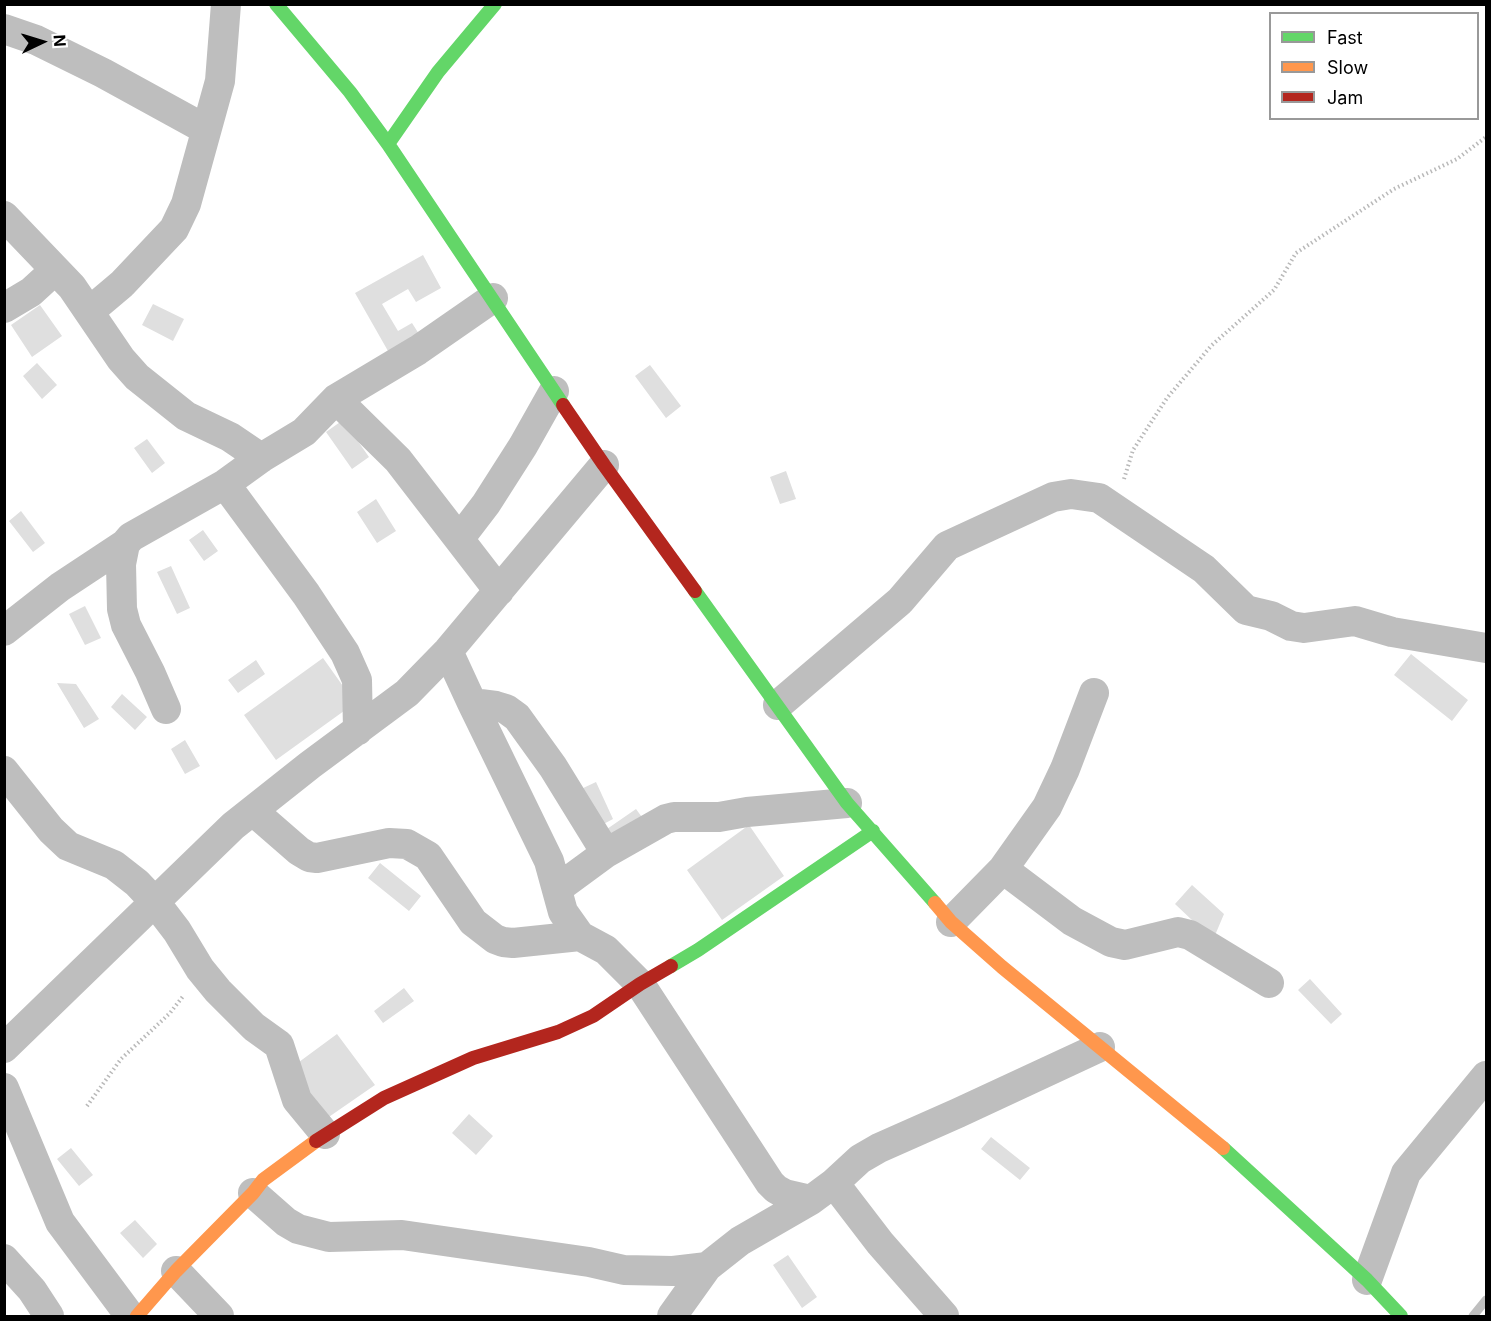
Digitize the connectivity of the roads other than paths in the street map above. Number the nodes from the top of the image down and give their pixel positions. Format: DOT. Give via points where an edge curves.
graph roads {
  1 [pos="226,4"];
  2 [pos="276,4"];
  3 [pos="495,4"];
  4 [pos="4,29"];
  5 [pos="205,129"];
  6 [pos="388,144"];
  7 [pos="4,216"];
  8 [pos="55,270"];
  9 [pos="493,298"];
  10 [pos="4,308"];
  11 [pos="90,311"];
  12 [pos="554,391"];
  13 [pos="336,399"];
  14 [pos="261,458"];
  15 [pos="604,465"];
  16 [pos="225,484"];
  17 [pos="460,538"];
  18 [pos="126,544"];
  19 [pos="499,591"];
  20 [pos="4,631"];
  21 [pos="1486,648"];
  22 [pos="448,651"];
  23 [pos="1094,693"];
  24 [pos="472,703"];
  25 [pos="778,705"];
  26 [pos="166,710"];
  27 [pos="358,730"];
  28 [pos="4,771"];
  29 [pos="847,802"];
  30 [pos="253,811"];
  31 [pos="873,831"];
  32 [pos="606,853"];
  33 [pos="1003,868"];
  34 [pos="557,889"];
  35 [pos="154,901"];
  36 [pos="951,922"];
  37 [pos="580,936"];
  38 [pos="1269,983"];
  39 [pos="640,984"];
  40 [pos="1100,1047"];
  41 [pos="4,1048"];
  42 [pos="1486,1076"];
  43 [pos="4,1088"];
  44 [pos="325,1134"];
  45 [pos="822,1192"];
  46 [pos="253,1193"];
  47 [pos="4,1259"];
  48 [pos="707,1267"];
  49 [pos="176,1270"];
  50 [pos="1367,1280"];
  51 [pos="49,1317"];
  52 [pos="130,1317"];
  53 [pos="137,1317"];
  54 [pos="219,1317"];
  55 [pos="672,1317"];
  56 [pos="944,1317"];
  57 [pos="1401,1317"];
  1 -- 5 [label="street" via="220,81"];
  2 -- 6 [label="street"];
  3 -- 6 [label="street" via="438,72"];
  4 -- 5 [label="street" via="103,73"];
  5 -- 11 [label="street" via="186,204 174,229 122,284"];
  6 -- 9 [label="street"];
  7 -- 8 [label="street"];
  8 -- 10 [label="street" via="32,292"];
  8 -- 11 [label="street"];
  9 -- 12 [label="street"];
  9 -- 13 [label="street" via="418,350"];
  11 -- 14 [label="street" via="121,359 153,391 186,416 230,437"];
  12 -- 15 [label="street"];
  12 -- 17 [label="street" via="486,504"];
  13 -- 14 [label="street" via="304,432"];
  13 -- 17 [label="street" via="398,460"];
  14 -- 16 [label="street"];
  15 -- 19 [label="street"];
  15 -- 25 [label="street"];
  16 -- 18 [label="street" via="131,537"];
  16 -- 27 [label="street" via="345,653 357,680"];
  17 -- 19 [label="street"];
  18 -- 20 [label="street" via="60,587"];
  18 -- 26 [label="street" via="121,564 122,609"];
  19 -- 22 [label="street"];
  21 -- 25 [label="street" via="1392,632 1355,621 1304,628 1291,626 1246,610 1204,569 1107,503 1071,494 1053,497 947,546 900,601"];
  22 -- 24 [label="street"];
  22 -- 27 [label="street" via="406,693"];
  23 -- 33 [label="street" via="1047,807"];
  24 -- 32 [label="street" via="506,709 517,717"];
  24 -- 34 [label="street" via="549,861"];
  25 -- 29 [label="street"];
  27 -- 30 [label="street"];
  28 -- 35 [label="street" via="68,846 114,865"];
  29 -- 31 [label="street"];
  29 -- 32 [label="street" via="719,817 674,817"];
  30 -- 35 [label="street"];
  30 -- 37 [label="street" via="309,857 389,843 407,844 428,856 473,922 495,939 513,944"];
  31 -- 36 [label="street"];
  31 -- 39 [label="street" via="698,950"];
  32 -- 34 [label="street"];
  33 -- 36 [label="street"];
  33 -- 38 [label="street" via="1072,921 1111,942 1125,945 1171,932 1184,933"];
  34 -- 37 [label="street" via="563,912"];
  35 -- 41 [label="street"];
  35 -- 44 [label="street" via="200,969 254,1027 279,1045 297,1100"];
  36 -- 40 [label="street"];
  37 -- 39 [label="street" via="606,950"];
  39 -- 44 [label="street" via="593,1016 558,1032 473,1058 384,1098"];
  39 -- 45 [label="street" via="770,1183 785,1194"];
  40 -- 45 [label="street" via="879,1148"];
  40 -- 50 [label="street" via="1243,1164"];
  42 -- 50 [label="street" via="1406,1173"];
  43 -- 52 [label="street" via="60,1222"];
  44 -- 46 [label="street" via="263,1180"];
  45 -- 48 [label="street" via="740,1241"];
  45 -- 56 [label="street" via="880,1243"];
  46 -- 48 [label="street" via="298,1229 329,1237 402,1235 624,1270"];
  46 -- 49 [label="street"];
  47 -- 51 [label="street" via="33,1290"];
  48 -- 55 [label="street"];
  49 -- 53 [label="street"];
  49 -- 54 [label="street"];
  50 -- 57 [label="street"];
}
